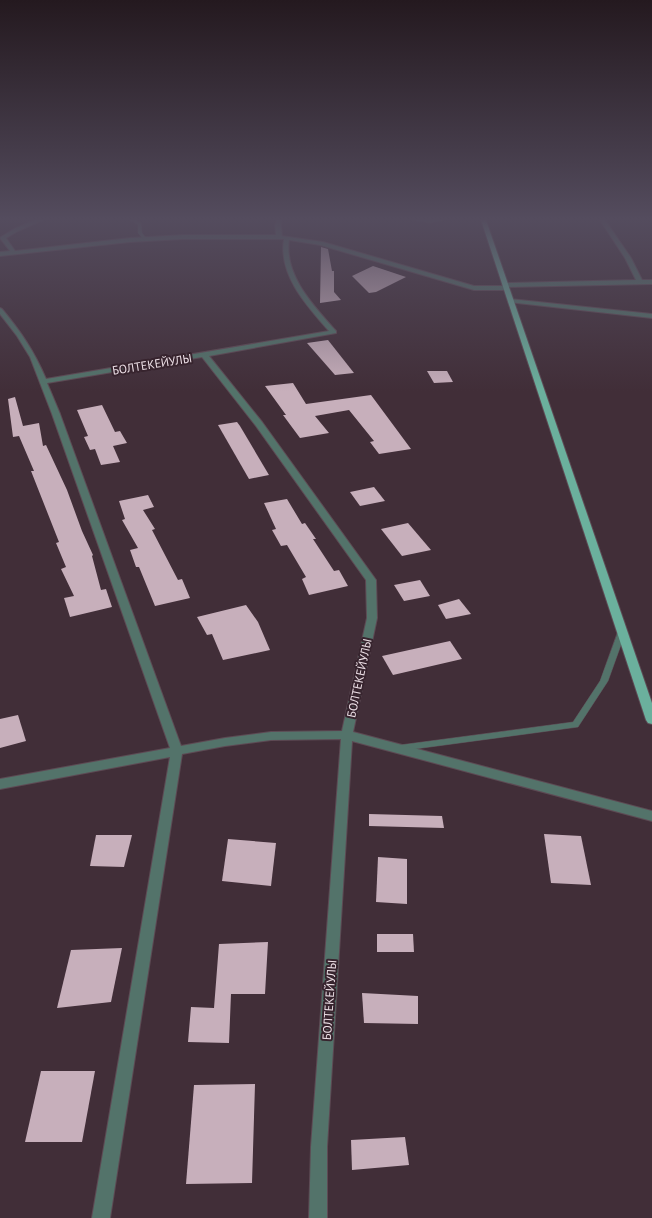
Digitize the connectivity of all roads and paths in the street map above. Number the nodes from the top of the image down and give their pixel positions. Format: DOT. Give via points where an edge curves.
graph roads {
  1 [pos="293,277"];
  2 [pos="436,277"];
  3 [pos="503,277"];
  4 [pos="638,277"];
  5 [pos="640,282"];
  6 [pos="652,282"];
  7 [pos="506,286"];
  8 [pos="510,301"];
  9 [pos="0,310"];
  10 [pos="652,316"];
  11 [pos="204,355"];
  12 [pos="43,382"];
  13 [pos="622,631"];
  14 [pos="652,720"];
  15 [pos="347,735"];
  16 [pos="400,748"];
  17 [pos="178,751"];
  18 [pos="0,784"];
  19 [pos="652,816"];
  20 [pos="101,1218"];
  21 [pos="318,1218"];
  1 -- 11 [label="street" via="302,295 334,332"];
  2 -- 7 [label="street" via="474,288"];
  3 -- 7 [label="main road"];
  4 -- 5 [label="street"];
  5 -- 6 [label="street"];
  5 -- 7 [label="street"];
  7 -- 8 [label="main road"];
  8 -- 10 [label="street"];
  8 -- 13 [label="main road"];
  9 -- 12 [label="street" via="20,335 33,357"];
  11 -- 12 [label="street, БОЛТЕКЕЙУЛЫ"];
  11 -- 15 [label="street, БОЛТЕКЕЙУЛЫ" via="259,424 371,580 372,618"];
  12 -- 17 [label="street"];
  13 -- 14 [label="main road"];
  13 -- 16 [label="lane" via="604,681 575,725"];
  15 -- 16 [label="street"];
  15 -- 17 [label="street" via="271,736"];
  15 -- 21 [label="street, БОЛТЕКЕЙУЛЫ" via="319,1147"];
  16 -- 19 [label="street"];
  17 -- 18 [label="street"];
  17 -- 20 [label="street"];
}
